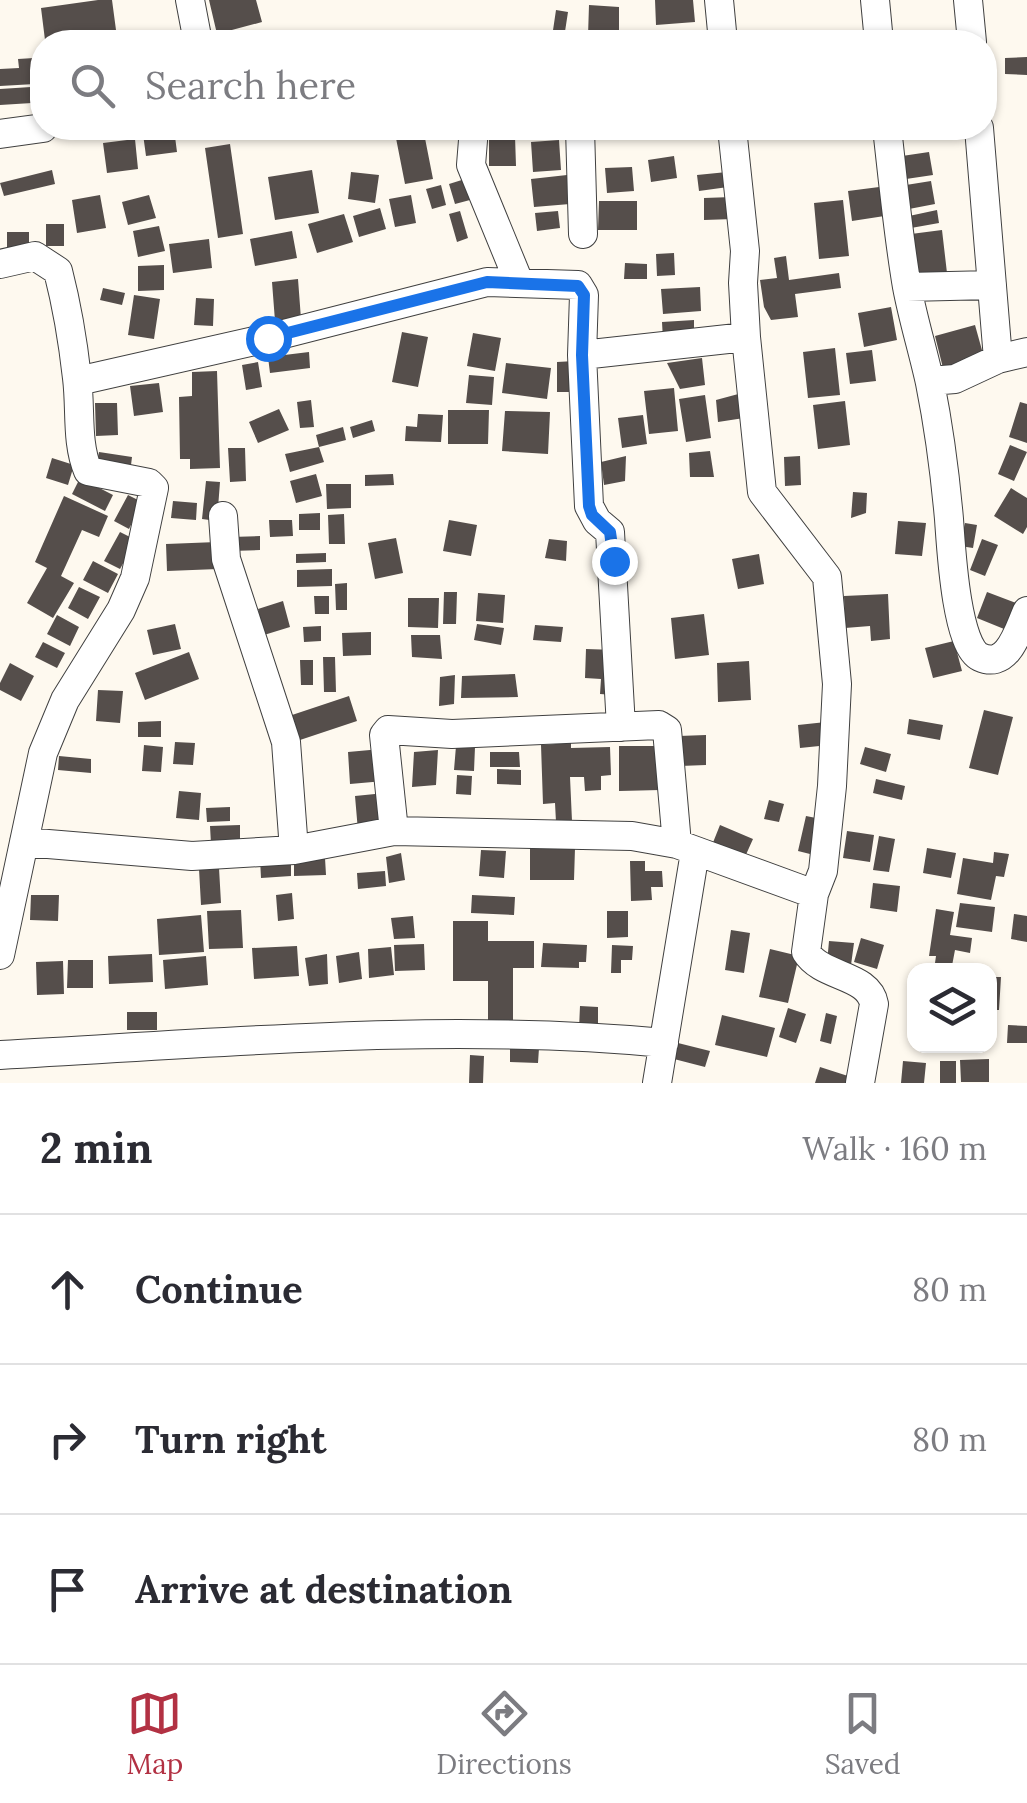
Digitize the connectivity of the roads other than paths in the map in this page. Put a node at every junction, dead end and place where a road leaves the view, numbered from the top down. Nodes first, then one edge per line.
1 (190, 0) edge
2 (719, 0) edge
3 (875, 0) edge
4 (968, 0) edge
5 (196, 30) edge
6 (722, 30) edge
7 (878, 30) edge
8 (971, 30) edge
9 (30, 130) edge
10 (0, 134) edge
11 (473, 140) edge
12 (580, 140) edge
13 (733, 140) edge
14 (889, 140) edge
15 (980, 140) edge
16 (582, 234) dead end
17 (0, 264) edge
18 (519, 282) junction
19 (992, 285) junction
20 (908, 286) junction
21 (746, 337) junction
22 (1027, 352) edge
23 (582, 355) junction
24 (998, 359) junction
25 (78, 381) junction
26 (930, 381) junction
27 (222, 516) dead end
28 (1027, 611) edge
29 (621, 727) junction
30 (394, 831) junction
31 (24, 842) junction
32 (686, 848) junction
33 (294, 850) junction
34 (814, 894) junction
35 (0, 955) edge
36 (664, 1043) junction
37 (0, 1055) edge
38 (656, 1083) edge
39 (860, 1083) edge

1 - 5 street
2 - 6 street
3 - 7 street
4 - 8 street
9 - 10 street
11 - 18 street
12 - 16 street
13 - 21 street
14 - 20 street
15 - 19 street
17 - 25 street
18 - 23 street
18 - 25 street
19 - 20 street
19 - 24 street
20 - 26 street
21 - 23 street
21 - 34 street
22 - 24 street
23 - 29 street
24 - 26 street
25 - 31 street
26 - 28 street
27 - 33 street
29 - 30 street
29 - 32 street
30 - 32 street
30 - 33 street
31 - 33 street
31 - 35 street
32 - 34 street
32 - 36 street
34 - 39 street
36 - 37 street
36 - 38 street

